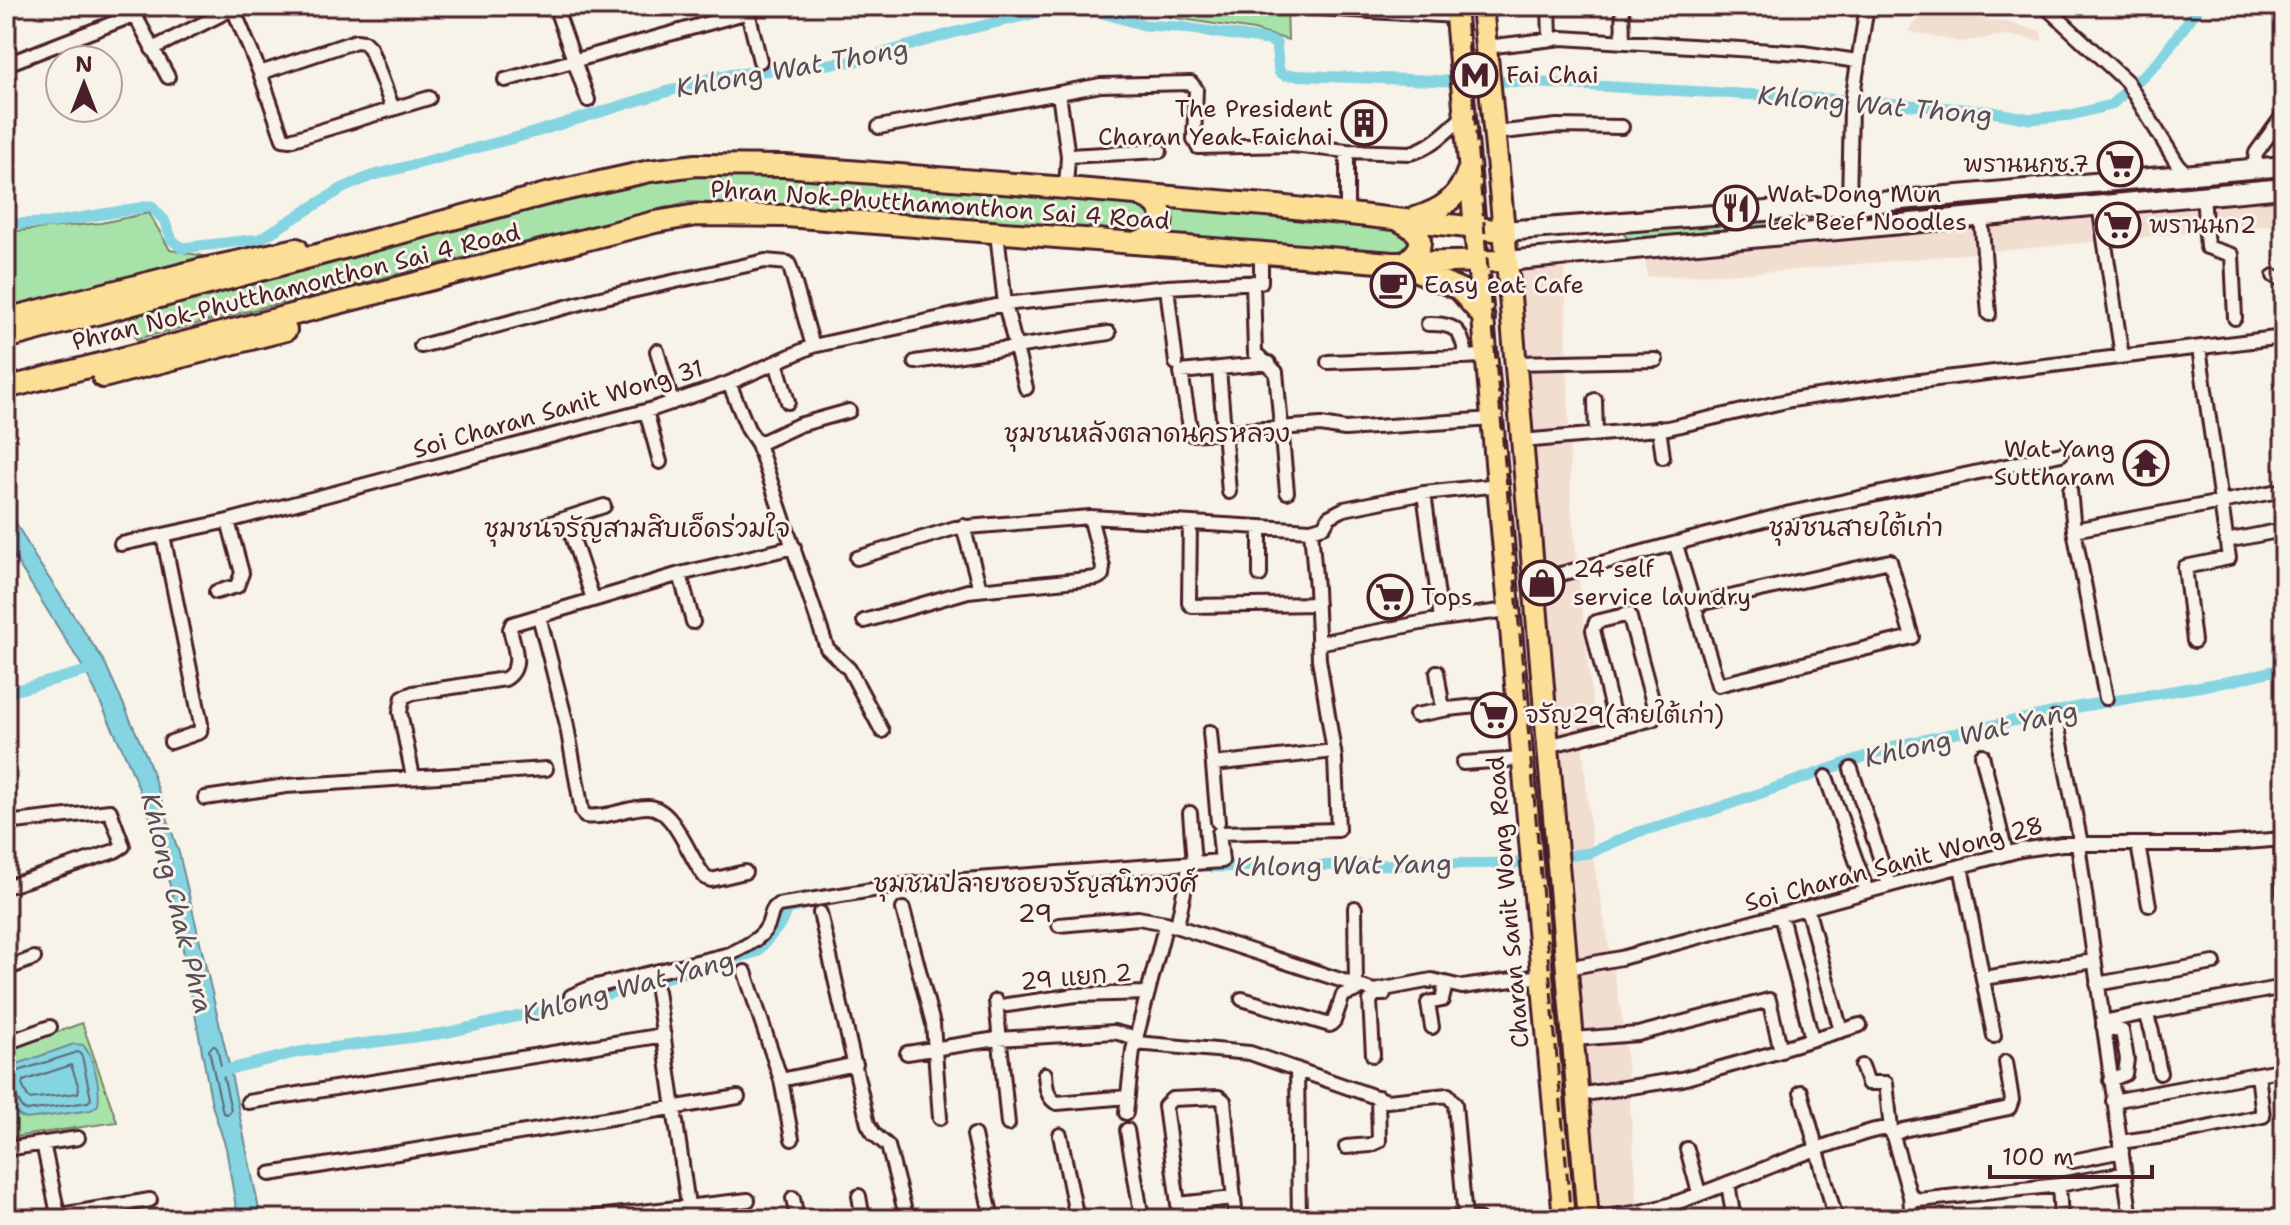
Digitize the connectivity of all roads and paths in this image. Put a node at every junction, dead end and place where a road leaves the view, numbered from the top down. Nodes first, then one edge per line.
1 (555, 6) edge
2 (1285, 6) edge
3 (1475, 6) edge
4 (1482, 6) edge
5 (1549, 6) edge
6 (1622, 6) edge
7 (1867, 6) edge
8 (2045, 6) edge
9 (234, 7) edge
10 (748, 9) edge
11 (1458, 9) edge
12 (132, 11) edge
13 (1550, 39) junction
14 (1623, 41) junction
15 (1486, 47) junction
16 (152, 49) junction
17 (575, 61) junction
18 (760, 61) dead end
19 (1857, 61) junction
20 (7, 64) edge
21 (260, 73) junction
22 (168, 77) dead end
23 (505, 80) dead end
24 (1059, 94) junction
25 (429, 98) dead end
26 (588, 100) dead end
27 (393, 109) junction
28 (2284, 114) edge
29 (1482, 126) junction
30 (879, 127) dead end
31 (1622, 127) dead end
32 (1160, 151) dead end
33 (1347, 151) junction
34 (1068, 156) junction
35 (1469, 157) junction
36 (2284, 166) edge
37 (2254, 169) junction
38 (2188, 175) junction
39 (2119, 181) junction
40 (2077, 185) junction
41 (1066, 188) junction
42 (2284, 188) edge
43 (1139, 195) junction
44 (2201, 195) junction
45 (2125, 202) junction
46 (1849, 204) junction
47 (2092, 205) junction
48 (1347, 213) junction
49 (1981, 216) junction
50 (1402, 220) junction
51 (433, 224) junction
52 (1475, 228) junction
53 (1504, 231) junction
54 (997, 233) junction
55 (1132, 243) junction
56 (1261, 253) junction
57 (1507, 261) junction
58 (1478, 262) junction
59 (1400, 263) junction
60 (445, 277) junction
61 (1253, 282) junction
62 (1167, 287) junction
63 (1005, 304) junction
64 (1989, 314) dead end
65 (1484, 318) junction
66 (2235, 318) dead end
67 (6, 319) edge
68 (1428, 324) dead end
69 (1109, 333) dead end
70 (2284, 337) edge
71 (6, 338) edge
72 (1016, 345) junction
73 (421, 346) dead end
74 (813, 346) junction
75 (2199, 348) junction
76 (657, 351) dead end
77 (2122, 356) junction
78 (1656, 360) dead end
79 (1480, 361) junction
80 (776, 362) junction
81 (915, 362) dead end
82 (1328, 362) dead end
83 (1176, 363) dead end
84 (1269, 363) junction
85 (1219, 369) junction
86 (1509, 377) junction
87 (729, 383) junction
88 (6, 388) edge
89 (1026, 388) dead end
90 (1595, 400) dead end
91 (6, 402) edge
92 (788, 402) dead end
93 (672, 403) junction
94 (646, 411) junction
95 (849, 411) dead end
96 (1493, 419) junction
97 (1280, 428) junction
98 (1659, 428) junction
99 (1224, 433) junction
100 (1596, 434) junction
101 (1522, 441) junction
102 (758, 444) junction
103 (2061, 454) dead end
104 (1663, 457) dead end
105 (660, 462) dead end
106 (1499, 485) junction
107 (2070, 490) dead end
108 (2284, 490) edge
109 (1229, 492) dead end
110 (1287, 492) dead end
111 (1424, 493) junction
112 (2220, 503) junction
113 (604, 506) dead end
114 (1090, 517) junction
115 (566, 518) junction
116 (228, 521) junction
117 (1190, 523) junction
118 (545, 525) dead end
119 (963, 526) junction
120 (1260, 527) junction
121 (1311, 530) junction
122 (2074, 530) junction
123 (2283, 530) edge
124 (163, 535) junction
125 (2226, 541) junction
126 (121, 544) dead end
127 (1676, 545) junction
128 (794, 547) junction
129 (857, 558) dead end
130 (680, 574) junction
131 (1260, 575) dead end
132 (1534, 581) junction
133 (980, 589) junction
134 (216, 592) dead end
135 (593, 599) junction
136 (1317, 604) junction
137 (1694, 605) junction
138 (1508, 610) junction
139 (539, 616) junction
140 (1441, 619) junction
141 (864, 621) dead end
142 (693, 622) dead end
143 (2194, 641) dead end
144 (1318, 643) junction
145 (1527, 661) junction
146 (1437, 672) dead end
147 (2106, 698) dead end
148 (1516, 702) junction
149 (1448, 709) junction
150 (1416, 715) dead end
151 (2056, 718) dead end
152 (1616, 727) junction
153 (882, 731) dead end
154 (1210, 732) dead end
155 (171, 742) dead end
156 (1548, 746) junction
157 (1334, 751) junction
158 (1982, 755) dead end
159 (1463, 763) dead end
160 (1213, 764) junction
161 (1523, 765) junction
162 (546, 769) dead end
163 (1550, 769) junction
164 (1851, 769) dead end
165 (413, 777) junction
166 (1826, 777) dead end
167 (205, 798) dead end
168 (1190, 813) dead end
169 (6, 823) edge
170 (1218, 828) junction
171 (2283, 840) edge
172 (2080, 844) junction
173 (2138, 845) junction
174 (2006, 853) junction
175 (1191, 863) junction
176 (1961, 866) junction
177 (745, 872) dead end
178 (1889, 885) junction
179 (6, 887) edge
180 (1867, 891) junction
181 (2284, 894) edge
182 (2149, 905) dead end
183 (1355, 908) dead end
184 (1807, 908) junction
185 (903, 909) dead end
186 (820, 913) dead end
187 (1781, 916) junction
188 (1059, 925) dead end
189 (1172, 925) junction
190 (34, 958) dead end
191 (2094, 961) junction
192 (2214, 963) dead end
193 (1567, 968) junction
194 (6, 969) edge
195 (745, 972) dead end
196 (1541, 976) junction
197 (1983, 978) junction
198 (2097, 984) junction
199 (1359, 986) junction
200 (1446, 987) junction
201 (2284, 987) edge
202 (657, 991) dead end
203 (1148, 993) junction
204 (571, 996) dead end
205 (1242, 999) dead end
206 (2146, 1013) junction
207 (2103, 1024) junction
208 (1860, 1025) dead end
209 (50, 1027) dead end
210 (1432, 1027) dead end
211 (1841, 1031) junction
212 (664, 1035) junction
213 (1994, 1036) dead end
214 (1000, 1039) junction
215 (1574, 1039) junction
216 (1812, 1039) junction
217 (1136, 1040) junction
218 (6, 1043) edge
219 (1786, 1047) dead end
220 (936, 1049) junction
221 (907, 1053) dead end
222 (1373, 1055) dead end
223 (2006, 1062) dead end
224 (856, 1064) junction
225 (1862, 1066) dead end
226 (1297, 1069) junction
227 (2284, 1069) edge
228 (2160, 1073) dead end
229 (1045, 1074) dead end
230 (2258, 1074) junction
231 (781, 1080) junction
232 (2110, 1080) junction
233 (1801, 1092) dead end
234 (1578, 1095) junction
235 (738, 1097) dead end
236 (1128, 1097) junction
237 (1378, 1097) junction
238 (2113, 1101) junction
239 (248, 1102) dead end
240 (674, 1107) junction
241 (1126, 1113) dead end
242 (940, 1118) dead end
243 (1008, 1124) dead end
244 (1127, 1130) dead end
245 (1892, 1132) junction
246 (974, 1135) dead end
247 (1060, 1135) dead end
248 (78, 1138) dead end
249 (792, 1139) dead end
250 (43, 1143) junction
251 (2121, 1146) junction
252 (1346, 1147) dead end
253 (1818, 1147) junction
254 (6, 1149) edge
255 (1687, 1149) dead end
256 (2073, 1161) dead end
257 (2125, 1173) junction
258 (270, 1174) dead end
259 (1728, 1183) junction
260 (2059, 1185) junction
261 (1699, 1193) junction
262 (859, 1196) dead end
263 (1910, 1196) junction
264 (793, 1198) dead end
265 (1234, 1198) junction
266 (150, 1200) dead end
267 (748, 1200) dead end
268 (1178, 1204) junction
269 (1732, 1208) dead end
270 (689, 1212) edge
271 (59, 1218) edge
272 (1401, 1218) edge
273 (37, 1219) edge
274 (579, 1219) edge
275 (797, 1219) edge
276 (863, 1219) edge
277 (907, 1219) edge
278 (992, 1219) edge
279 (1077, 1219) edge
280 (1142, 1219) edge
281 (1180, 1219) edge
282 (1236, 1219) edge
283 (1299, 1219) edge
284 (1374, 1219) edge
285 (1465, 1219) edge
286 (1479, 1219) edge
287 (1564, 1219) edge
288 (1588, 1219) edge
289 (1836, 1219) edge
290 (1912, 1219) edge
291 (2061, 1219) edge
292 (2131, 1219) edge

1 - 17 street
2 - 11 street
3 - 29 main road, Charan Sanit Wong Road
4 - 15 main road, Charan Sanit Wong Road
5 - 13 street
6 - 14 street
7 - 19 street
8 - 38 street
9 - 16 street
9 - 21 street
10 - 17 street
10 - 18 street
11 - 29 main road, Charan Sanit Wong Road
12 - 16 street
12 - 20 street
13 - 14 street
13 - 15 street
14 - 19 street
15 - 29 main road, Charan Sanit Wong Road
16 - 22 street
17 - 23 street
17 - 26 street
19 - 46 street
21 - 27 street
21 - 27 street
24 - 30 street
24 - 33 street
24 - 34 street
25 - 27 street
28 - 37 street
29 - 31 street
29 - 33 street
29 - 35 main road, Charan Sanit Wong Road
29 - 35 main road
29 - 53 main road, Charan Sanit Wong Road
32 - 34 street
33 - 48 street
34 - 41 street
35 - 50 main road
35 - 52 main road, Charan Sanit Wong Road
36 - 37 main road
37 - 38 main road
38 - 39 main road
38 - 44 main road
39 - 40 main road
39 - 45 main road
40 - 46 main road
40 - 47 main road
41 - 43 main road, Phran Nok-Phutthamonthon Sai 4 Road
41 - 51 main road, Phran Nok-Phutthamonthon Sai 4 Road
42 - 44 main road
43 - 48 main road, Phran Nok-Phutthamonthon Sai 4 Road
43 - 55 main road
44 - 45 main road
44 - 66 street
45 - 47 main road
46 - 53 main road
47 - 49 main road
47 - 77 street
48 - 50 main road, Phran Nok-Phutthamonthon Sai 4 Road
49 - 57 main road
49 - 64 street
50 - 52 main road, Phran Nok-Phutthamonthon Sai 4 Road
50 - 59 main road
51 - 67 main road
51 - 71 main road, Phran Nok-Phutthamonthon Sai 4 Road
52 - 53 main road, Phran Nok-Phutthamonthon Sai 4 Road
52 - 58 main road, Charan Sanit Wong Road
53 - 57 main road, Charan Sanit Wong Road
54 - 55 main road, Phran Nok-Phutthamonthon Sai 4 Road
54 - 60 main road, Phran Nok-Phutthamonthon Sai 4 Road
54 - 63 street
55 - 56 main road, Phran Nok-Phutthamonthon Sai 4 Road
56 - 59 main road, Phran Nok-Phutthamonthon Sai 4 Road
56 - 61 street
57 - 58 main road, Phran Nok-Phutthamonthon Sai 4 Road
57 - 86 main road, Charan Sanit Wong Road
58 - 59 main road, Phran Nok-Phutthamonthon Sai 4 Road
58 - 65 main road, Charan Sanit Wong Road
59 - 65 main road
60 - 88 main road, Phran Nok-Phutthamonthon Sai 4 Road
60 - 91 main road
61 - 62 street, Soi Charan Sanit Wong 31
61 - 84 street
62 - 63 street, Soi Charan Sanit Wong 31
62 - 83 street
63 - 72 street
63 - 74 street, Soi Charan Sanit Wong 31
65 - 79 main road, Charan Sanit Wong Road
68 - 79 street
69 - 72 street
70 - 75 street
72 - 81 street
72 - 89 street
73 - 74 street
74 - 80 street, Soi Charan Sanit Wong 31
75 - 77 street
75 - 112 street
76 - 93 street
77 - 98 street
78 - 86 street
79 - 82 street
79 - 86 main road
79 - 96 main road, Charan Sanit Wong Road
80 - 87 street, Soi Charan Sanit Wong 31
80 - 92 street
84 - 85 street
84 - 97 street
85 - 99 street
85 - 99 street
86 - 101 main road, Charan Sanit Wong Road
86 - 145 main road, Charan Sanit Wong Road
87 - 93 street, Soi Charan Sanit Wong 31
87 - 102 street
90 - 100 street
93 - 94 street, Soi Charan Sanit Wong 31
94 - 105 street
94 - 116 street, Soi Charan Sanit Wong 31
95 - 102 street
96 - 97 street
96 - 106 main road, Charan Sanit Wong Road
97 - 99 street
97 - 110 street
98 - 100 street
98 - 104 street
99 - 109 street
100 - 101 street
101 - 132 main road, Charan Sanit Wong Road
102 - 128 street
103 - 127 street
106 - 111 street
106 - 138 main road, Charan Sanit Wong Road
107 - 122 street
108 - 112 street
111 - 121 street
111 - 140 street
112 - 122 street
112 - 125 street
113 - 115 street
114 - 117 street
114 - 119 street
114 - 133 street
115 - 118 street
115 - 135 street
116 - 124 street, Soi Charan Sanit Wong 31
116 - 134 street
117 - 120 street
117 - 136 street
119 - 129 street
119 - 133 street
120 - 121 street
120 - 131 street
121 - 136 street
122 - 147 street
123 - 125 street
124 - 126 street, Soi Charan Sanit Wong 31
124 - 155 street
125 - 143 street
127 - 132 street
127 - 137 street
128 - 130 street
128 - 153 street
130 - 135 street
130 - 142 street
132 - 156 main road, Charan Sanit Wong Road
133 - 141 street
135 - 139 street
136 - 144 street
137 - 137 street
138 - 140 street
138 - 148 main road, Charan Sanit Wong Road
139 - 165 street
139 - 177 street
140 - 144 street
144 - 157 street
145 - 161 main road
145 - 163 main road
146 - 149 street
148 - 149 street
148 - 161 main road, Charan Sanit Wong Road
149 - 150 street
151 - 172 street
152 - 152 street
152 - 156 street
154 - 160 street
156 - 163 main road, Charan Sanit Wong Road
157 - 160 street
157 - 170 street
158 - 174 street
159 - 161 street
160 - 170 street
161 - 196 main road, Charan Sanit Wong Road
162 - 165 street
163 - 193 main road, Charan Sanit Wong Road
164 - 178 street
165 - 167 street
166 - 180 street
168 - 175 street
169 - 179 street
170 - 175 street
171 - 173 street, Soi Charan Sanit Wong 28
171 - 181 street
172 - 173 street, Soi Charan Sanit Wong 28
172 - 174 street, Soi Charan Sanit Wong 28
172 - 191 street
173 - 182 street
174 - 176 street, Soi Charan Sanit Wong 28
175 - 189 street
175 - 204 street
176 - 178 street, Soi Charan Sanit Wong 28
176 - 197 street
178 - 180 street, Soi Charan Sanit Wong 28
180 - 184 street, Soi Charan Sanit Wong 28
183 - 199 street
184 - 187 street, Soi Charan Sanit Wong 28
184 - 211 street
185 - 220 street
186 - 224 street
187 - 193 street, Soi Charan Sanit Wong 28
187 - 216 street
188 - 189 street
189 - 199 street
189 - 203 street
190 - 194 street
191 - 197 street
191 - 198 street
192 - 198 street
193 - 215 main road, Charan Sanit Wong Road
195 - 231 street
196 - 200 street
196 - 287 main road, Charan Sanit Wong Road
197 - 213 street
198 - 207 street
199 - 200 street
199 - 205 street
200 - 210 street
200 - 222 street
201 - 206 street
202 - 212 street
203 - 214 street, 29 แยก 2
203 - 217 street
206 - 207 street
206 - 228 street
207 - 232 street
207 - 232 street
208 - 211 street
209 - 218 street
211 - 216 street
212 - 239 street
212 - 240 street
214 - 217 street
214 - 220 street
214 - 243 street
215 - 234 main road, Charan Sanit Wong Road
215 - 234 street
216 - 219 street
217 - 226 street
217 - 236 street
220 - 221 street
220 - 242 street
223 - 245 street
224 - 231 street
224 - 277 street
225 - 245 street
226 - 237 street
226 - 283 street
227 - 230 street
229 - 236 street
230 - 238 street
230 - 251 street
231 - 249 street
232 - 238 street
233 - 253 street
234 - 288 main road, Charan Sanit Wong Road
235 - 240 street
236 - 241 street
237 - 252 street
237 - 285 street
238 - 251 street
240 - 258 street
240 - 270 street
244 - 280 street
245 - 253 street
245 - 263 street
246 - 278 street
247 - 279 street
248 - 250 street
250 - 254 street
250 - 271 street
251 - 256 street
251 - 257 street
253 - 259 street
253 - 289 street
255 - 261 street
257 - 260 street
257 - 292 street
259 - 261 street
259 - 269 street
260 - 263 street
260 - 291 street
261 - 288 street
262 - 276 street
263 - 290 street
264 - 275 street
265 - 268 street
265 - 268 street
265 - 282 street
266 - 271 street
267 - 270 street
268 - 281 street
270 - 274 street
271 - 273 street
272 - 284 street
272 - 285 street
285 - 286 street

